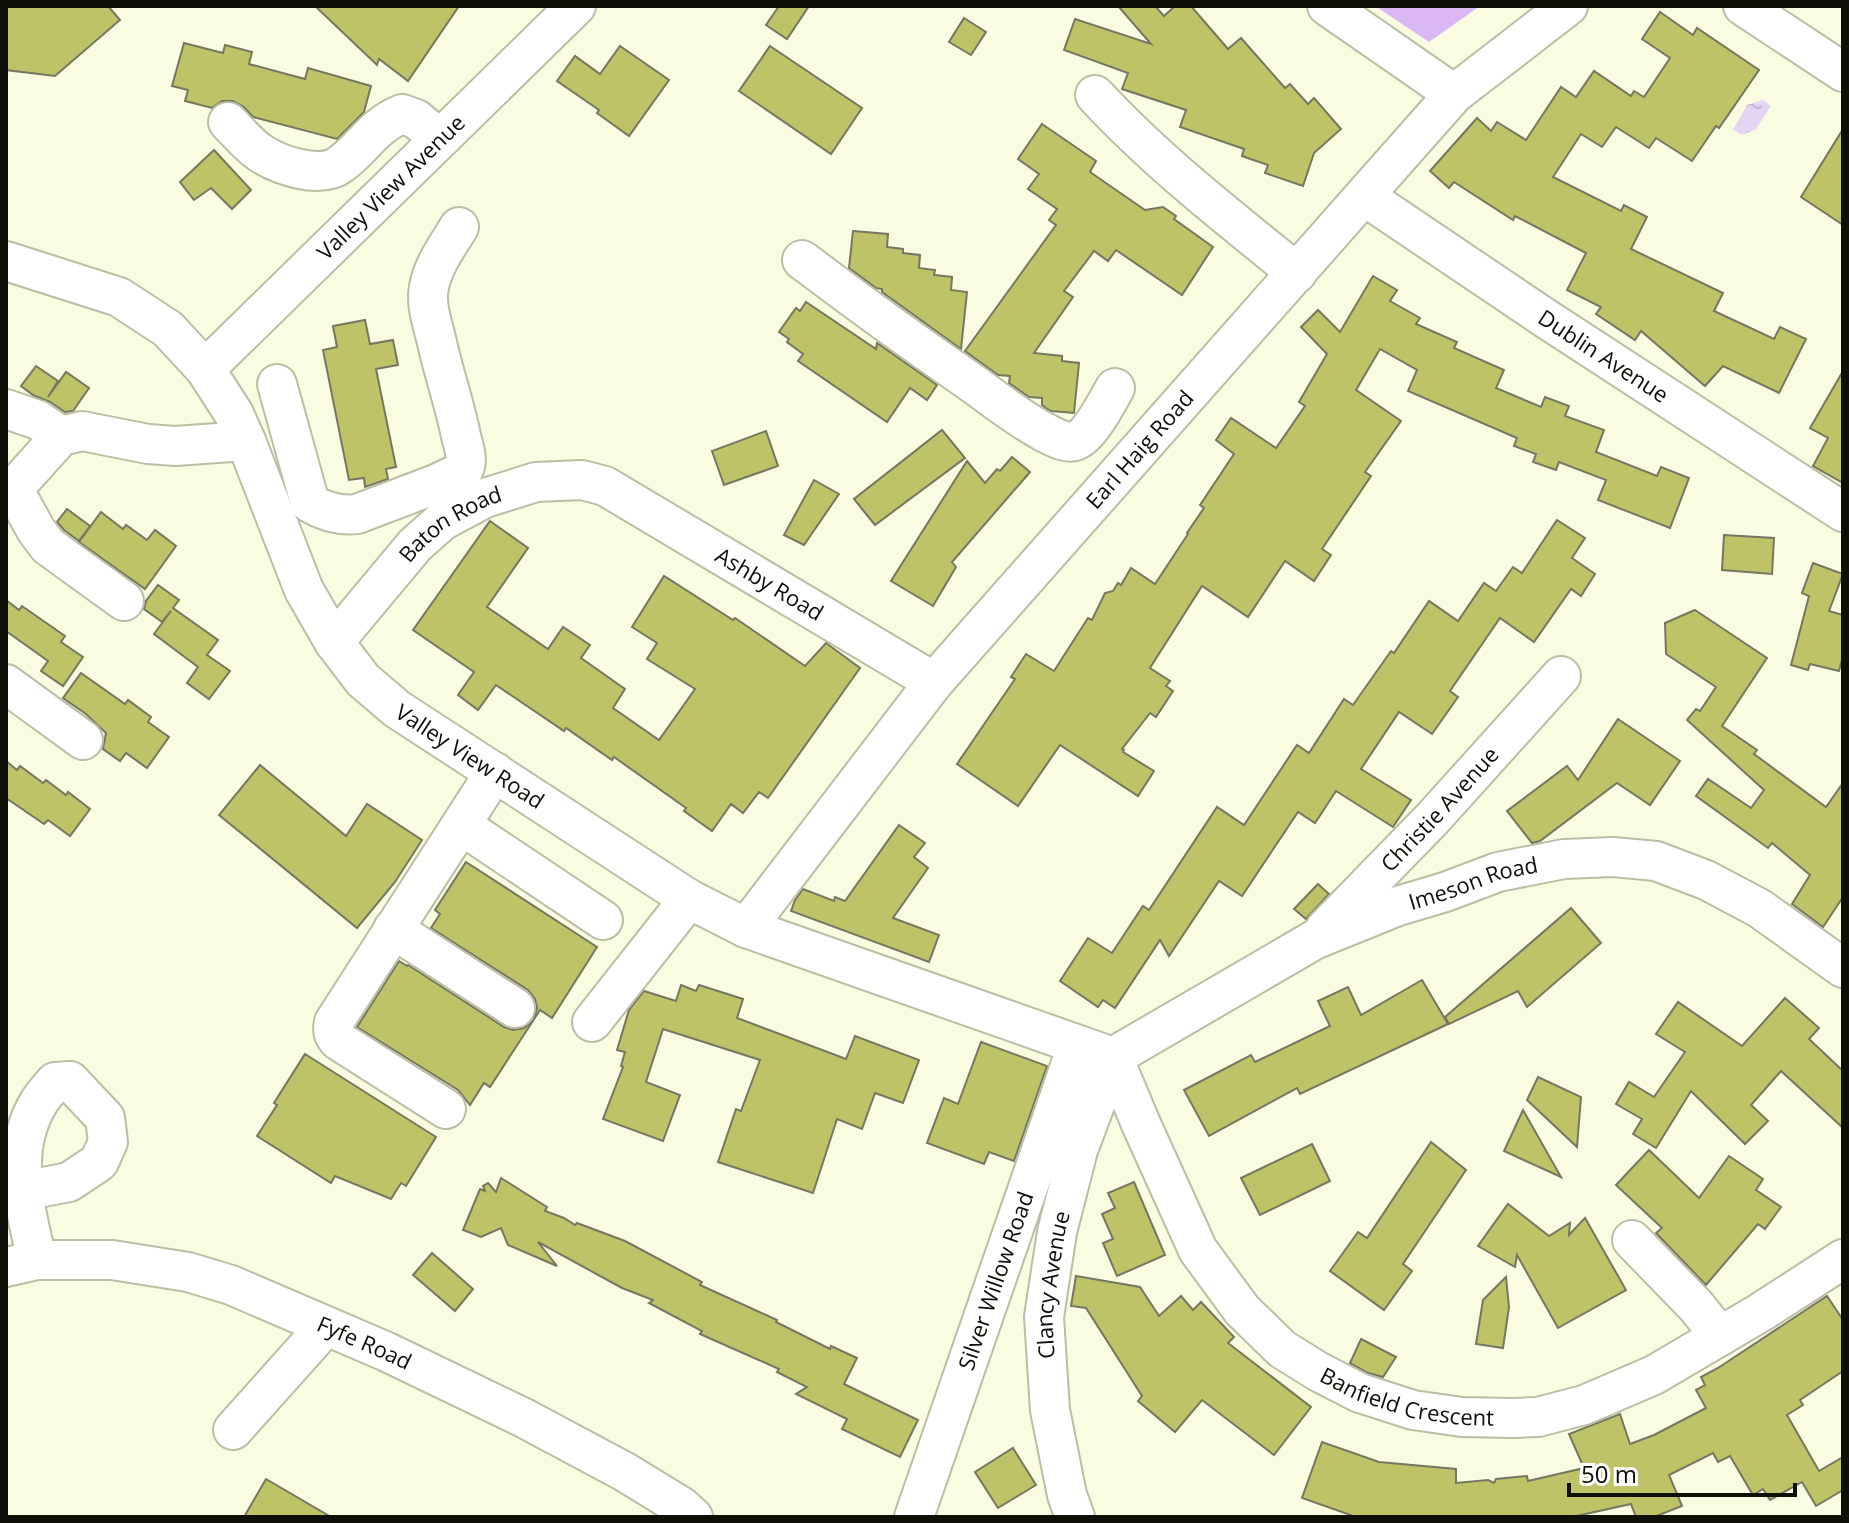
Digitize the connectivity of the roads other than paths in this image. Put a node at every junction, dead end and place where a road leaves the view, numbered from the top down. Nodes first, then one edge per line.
1 (576, 6) edge
2 (1327, 6) edge
3 (1568, 6) edge
4 (1743, 6) edge
5 (1843, 72) edge
6 (1454, 94) junction
7 (1095, 95) dead end
8 (228, 122) dead end
9 (440, 139) junction
10 (1364, 196) junction
11 (459, 227) dead end
12 (802, 260) dead end
13 (6, 261) edge
14 (1297, 273) junction
15 (205, 369) junction
16 (277, 384) dead end
17 (1115, 388) dead end
18 (6, 409) edge
19 (1095, 421) junction
20 (61, 436) junction
21 (246, 441) junction
22 (1142, 447) junction
23 (605, 486) joint
24 (10, 494) edge
25 (294, 511) junction
26 (1843, 512) edge
27 (124, 601) dead end
28 (334, 642) junction
29 (1561, 676) dead end
30 (934, 682) junction
31 (6, 684) edge
32 (83, 740) dead end
33 (495, 772) junction
34 (461, 825) junction
35 (689, 899) junction
36 (603, 920) dead end
37 (746, 928) junction
38 (393, 929) junction
39 (1314, 940) junction
40 (1843, 968) edge
41 (515, 1008) dead end
42 (592, 1022) dead end
43 (1077, 1046) junction
44 (1113, 1057) junction
45 (446, 1109) dead end
46 (23, 1191) dead end
47 (1632, 1240) dead end
48 (1843, 1259) edge
49 (21, 1263) edge
50 (325, 1327) junction
51 (1720, 1336) junction
52 (233, 1430) dead end
53 (693, 1517) edge
54 (914, 1517) edge
55 (1075, 1517) edge

1 - 9 street, Valley View Avenue
2 - 6 street
3 - 6 street, Earl Haig Road
4 - 5 street
6 - 10 street, Earl Haig Road
7 - 14 street
8 - 9 street
9 - 15 street, Valley View Avenue
10 - 14 street, Earl Haig Road
10 - 26 street, Dublin Avenue
11 - 25 street
12 - 19 street
13 - 15 street, Valley View Road
14 - 22 street, Earl Haig Road
15 - 21 street, Valley View Road
16 - 25 street
17 - 19 street
18 - 20 street
19 - 22 street
20 - 21 street
20 - 24 street
21 - 25 street, Valley View Road
22 - 30 street, Earl Haig Road
23 - 28 street, Baton Road
23 - 30 street, Ashby Road
24 - 27 street
25 - 28 street, Valley View Road
28 - 33 street, Valley View Road
29 - 39 street, Christie Avenue
30 - 37 street, Earl Haig Road
31 - 32 street
33 - 34 street
33 - 35 street, Valley View Road
34 - 36 street
34 - 38 street
35 - 37 street, Valley View Road
35 - 42 street
37 - 43 street, Valley View Road
38 - 41 street
38 - 45 street
39 - 40 street, Imeson Road
39 - 44 street, Imeson Road
43 - 44 street, Valley View Road
43 - 54 street, Silver Willow Road
44 - 51 street, Banfield Crescent
44 - 55 street, Clancy Avenue
46 - 49 street
47 - 51 street
48 - 51 street, Banfield Crescent
49 - 50 street, Fyfe Road
50 - 52 street
50 - 53 street, Fyfe Road

